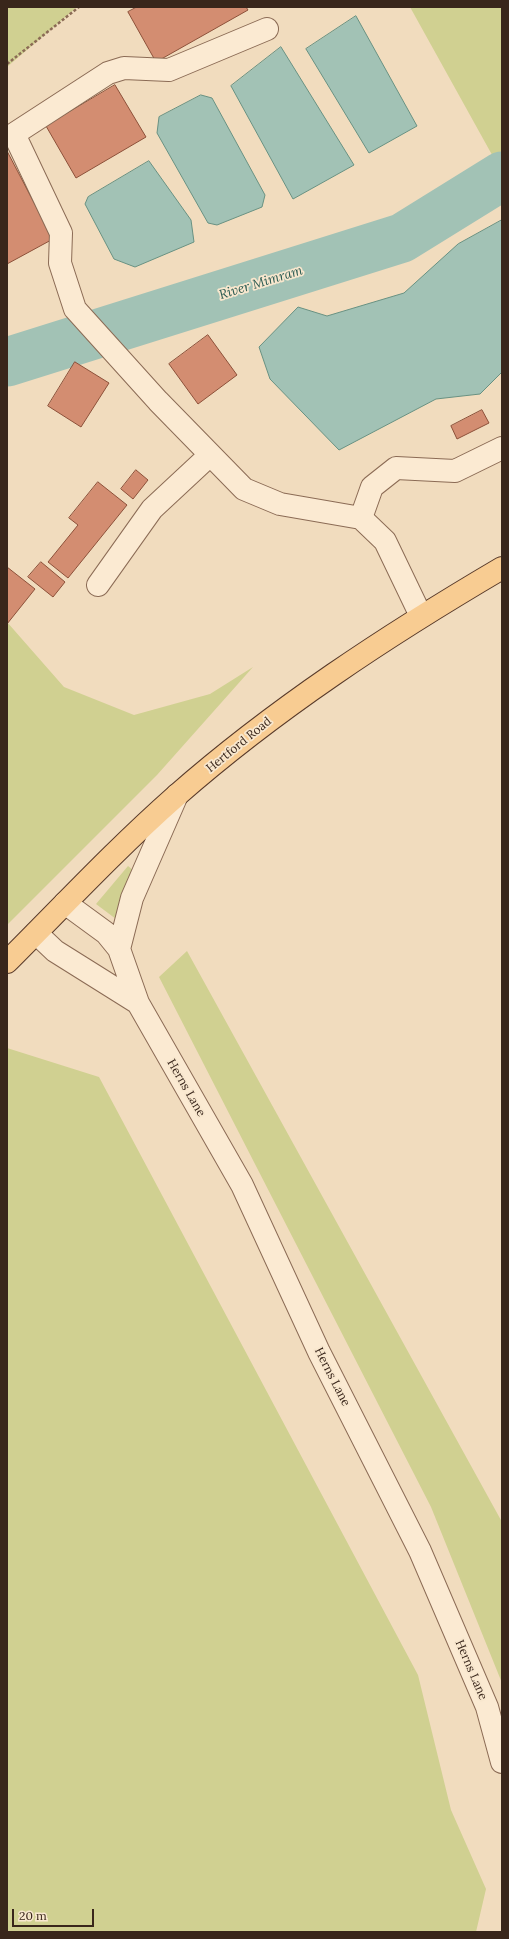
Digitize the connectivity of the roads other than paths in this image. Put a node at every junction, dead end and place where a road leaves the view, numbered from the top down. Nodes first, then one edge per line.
1 (266, 29) dead end
2 (10, 136) edge
3 (502, 448) edge
4 (210, 454) junction
5 (361, 518) junction
6 (502, 568) edge
7 (98, 585) dead end
8 (421, 616) junction
9 (177, 795) junction
10 (65, 903) junction
11 (36, 933) junction
12 (119, 949) junction
13 (7, 962) edge
14 (138, 1003) junction
15 (502, 1762) edge

1 - 2 street
2 - 4 street
3 - 5 street
4 - 5 street
4 - 7 street
5 - 8 street
6 - 8 main road, Hertford Road
8 - 9 main road, Hertford Road
9 - 10 main road, Hertford Road
9 - 12 street
10 - 11 main road, Hertford Road
10 - 12 street, Herns Lane
11 - 13 main road, Hertford Road
11 - 14 street, Herns Lane
12 - 14 street, Herns Lane
14 - 15 street, Herns Lane

